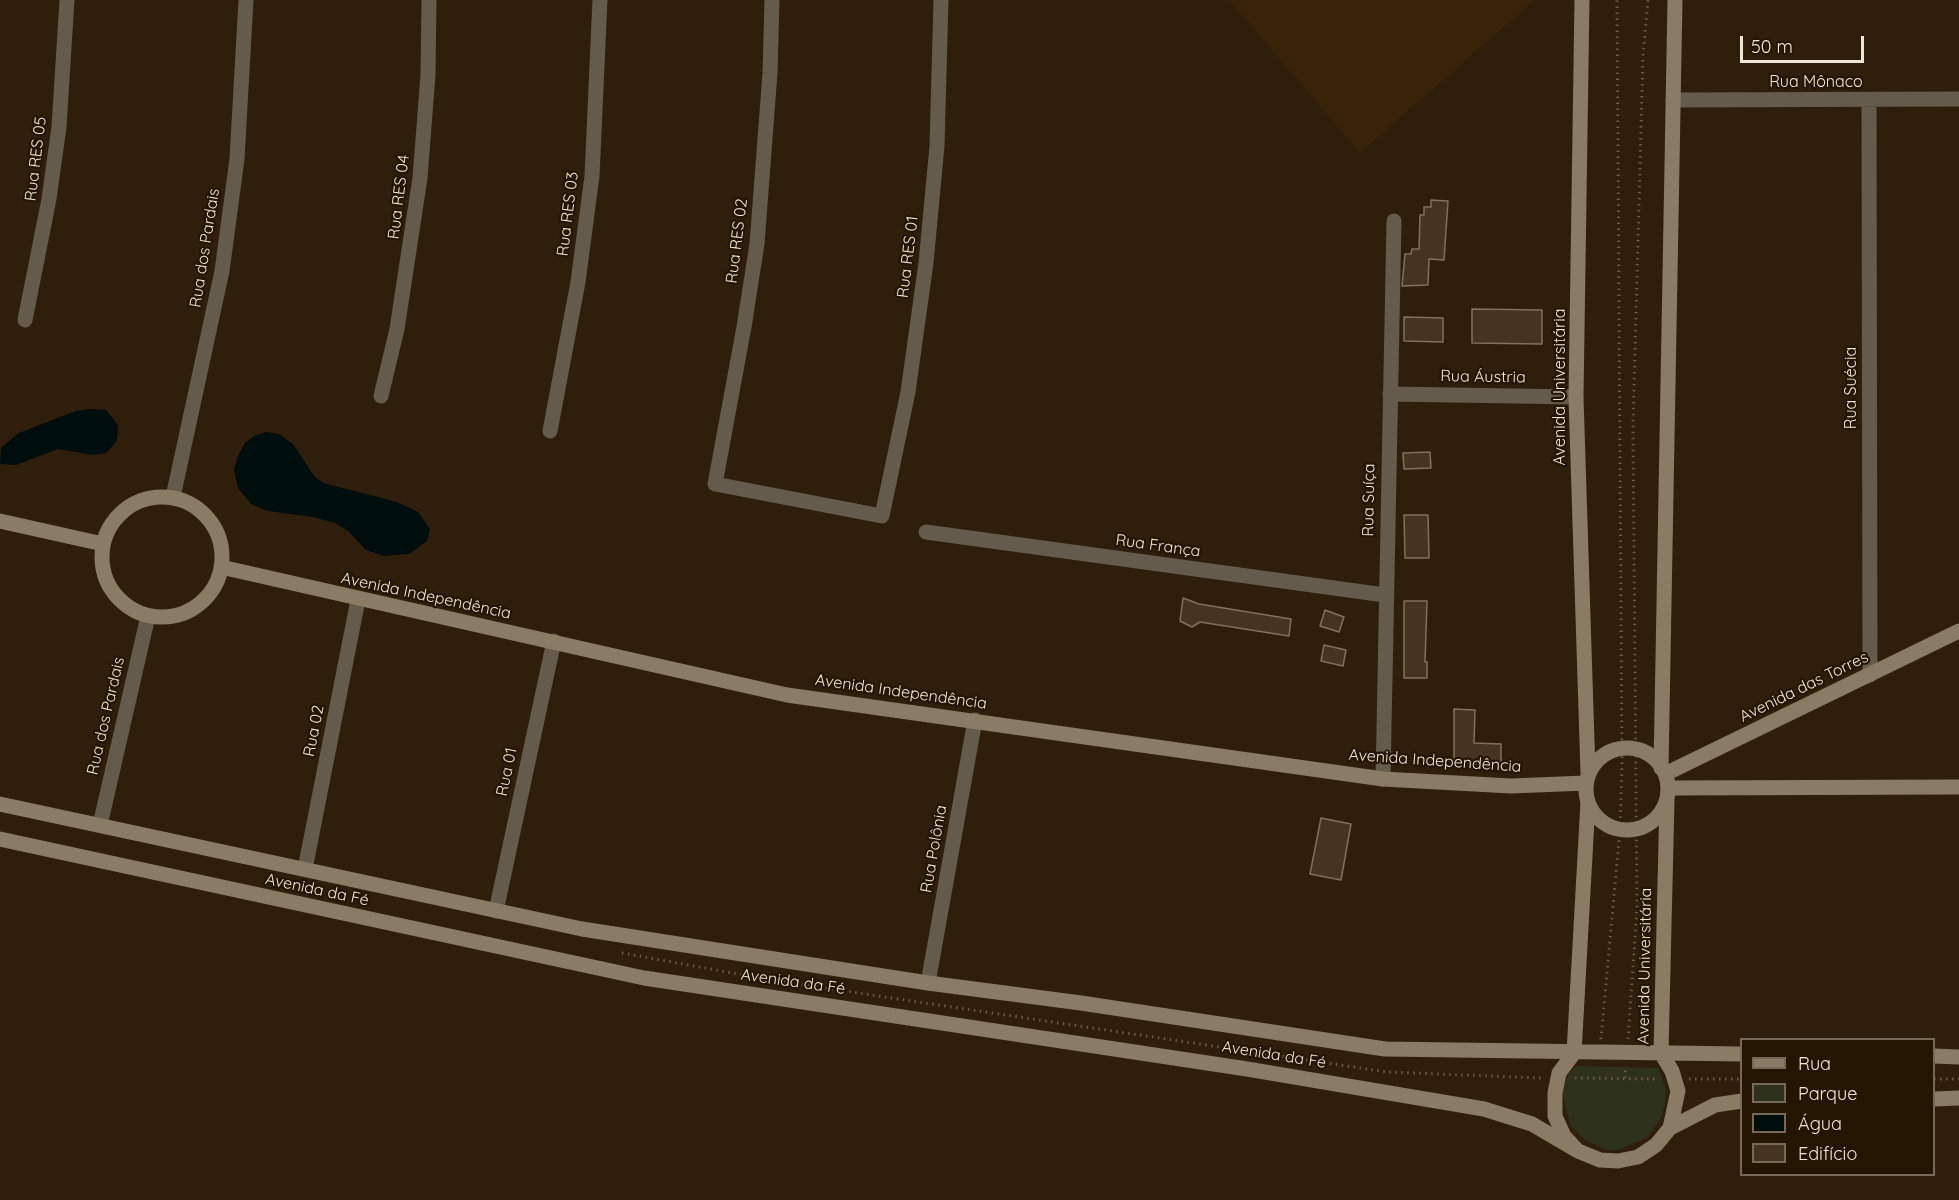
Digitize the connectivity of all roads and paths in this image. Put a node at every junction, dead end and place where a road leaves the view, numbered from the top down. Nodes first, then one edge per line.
1 (68, 0) edge
2 (246, 0) edge
3 (429, 0) edge
4 (600, 0) edge
5 (772, 0) edge
6 (941, 0) edge
7 (1582, 0) edge
8 (1617, 0) edge
9 (1648, 0) edge
10 (1675, 0) edge
11 (1959, 99) edge
12 (1673, 100) junction
13 (1869, 100) junction
14 (1394, 221) dead end
15 (25, 320) dead end
16 (1390, 394) junction
17 (381, 396) dead end
18 (1576, 397) junction
19 (550, 431) dead end
20 (173, 497) junction
21 (882, 516) joint
22 (0, 521) edge
23 (926, 532) dead end
24 (103, 544) junction
25 (221, 567) junction
26 (1385, 595) junction
27 (358, 600) junction
28 (148, 616) junction
29 (1959, 631) edge
30 (554, 641) junction
31 (1870, 675) junction
32 (975, 720) junction
33 (1628, 749) junction
34 (1587, 778) junction
35 (1383, 779) junction
36 (1665, 782) junction
37 (1959, 787) edge
38 (1588, 802) junction
39 (0, 804) edge
40 (100, 825) junction
41 (1636, 828) junction
42 (1620, 829) junction
43 (0, 839) edge
44 (304, 869) junction
45 (496, 911) junction
46 (928, 984) junction
47 (1600, 1052) junction
48 (1574, 1053) junction
49 (1626, 1053) junction
50 (1660, 1053) junction
51 (1740, 1054) edge
52 (1935, 1056) edge
53 (1959, 1057) edge
54 (1625, 1078) dead end
55 (1935, 1079) edge
56 (1959, 1079) edge
57 (1959, 1098) edge
58 (1935, 1099) edge
59 (1740, 1101) edge
60 (1670, 1128) junction
61 (1578, 1151) junction

1 - 15 street, Rua RES 05
2 - 20 street, Rua dos Pardais
3 - 17 street, Rua RES 04
4 - 19 street, Rua RES 03
5 - 21 street, Rua RES 02
6 - 21 street, Rua RES 01
7 - 18 main road, Avenida Universitária
8 - 33 path
9 - 33 path
10 - 12 main road, Avenida Universitária
11 - 13 street, Rua Mônaco
12 - 13 street, Rua Mônaco
12 - 36 main road, Avenida Universitária
13 - 31 street, Rua Suécia
14 - 16 street, Rua Suíça
16 - 18 street, Rua Áustria
16 - 26 street, Rua Suíça
18 - 34 main road, Avenida Universitária
20 - 24 main road
20 - 25 main road
22 - 24 main road
23 - 26 street, Rua França
24 - 28 main road
25 - 27 main road, Avenida Independência
25 - 28 main road
26 - 35 street, Rua Suíça
27 - 30 main road, Avenida Independência
27 - 44 street, Rua 02
28 - 40 street, Rua dos Pardais
29 - 31 main road, Avenida das Torres
30 - 32 main road, Avenida Independência
30 - 45 street, Rua 01
31 - 36 main road, Avenida das Torres
32 - 35 main road, Avenida Independência
32 - 46 street, Rua Polônia
33 - 34 main road
33 - 36 main road
33 - 41 path
33 - 42 path
34 - 35 main road, Avenida Independência
34 - 38 main road, Avenida Universitária
36 - 37 main road
36 - 41 main road
36 - 50 main road, Avenida Universitária
38 - 42 main road
38 - 48 main road
39 - 40 main road, Avenida da Fé
40 - 44 main road, Avenida da Fé
41 - 42 main road
41 - 49 path
42 - 47 path
43 - 61 main road, Avenida da Fé
44 - 45 main road, Avenida da Fé
45 - 46 main road, Avenida da Fé
46 - 48 main road, Avenida da Fé
47 - 48 main road
47 - 49 main road
48 - 61 main road
49 - 50 main road
49 - 54 path
50 - 51 main road
50 - 60 main road, Avenida Universitária
52 - 53 main road
55 - 56 path
57 - 58 main road
59 - 60 main road
60 - 61 main road

